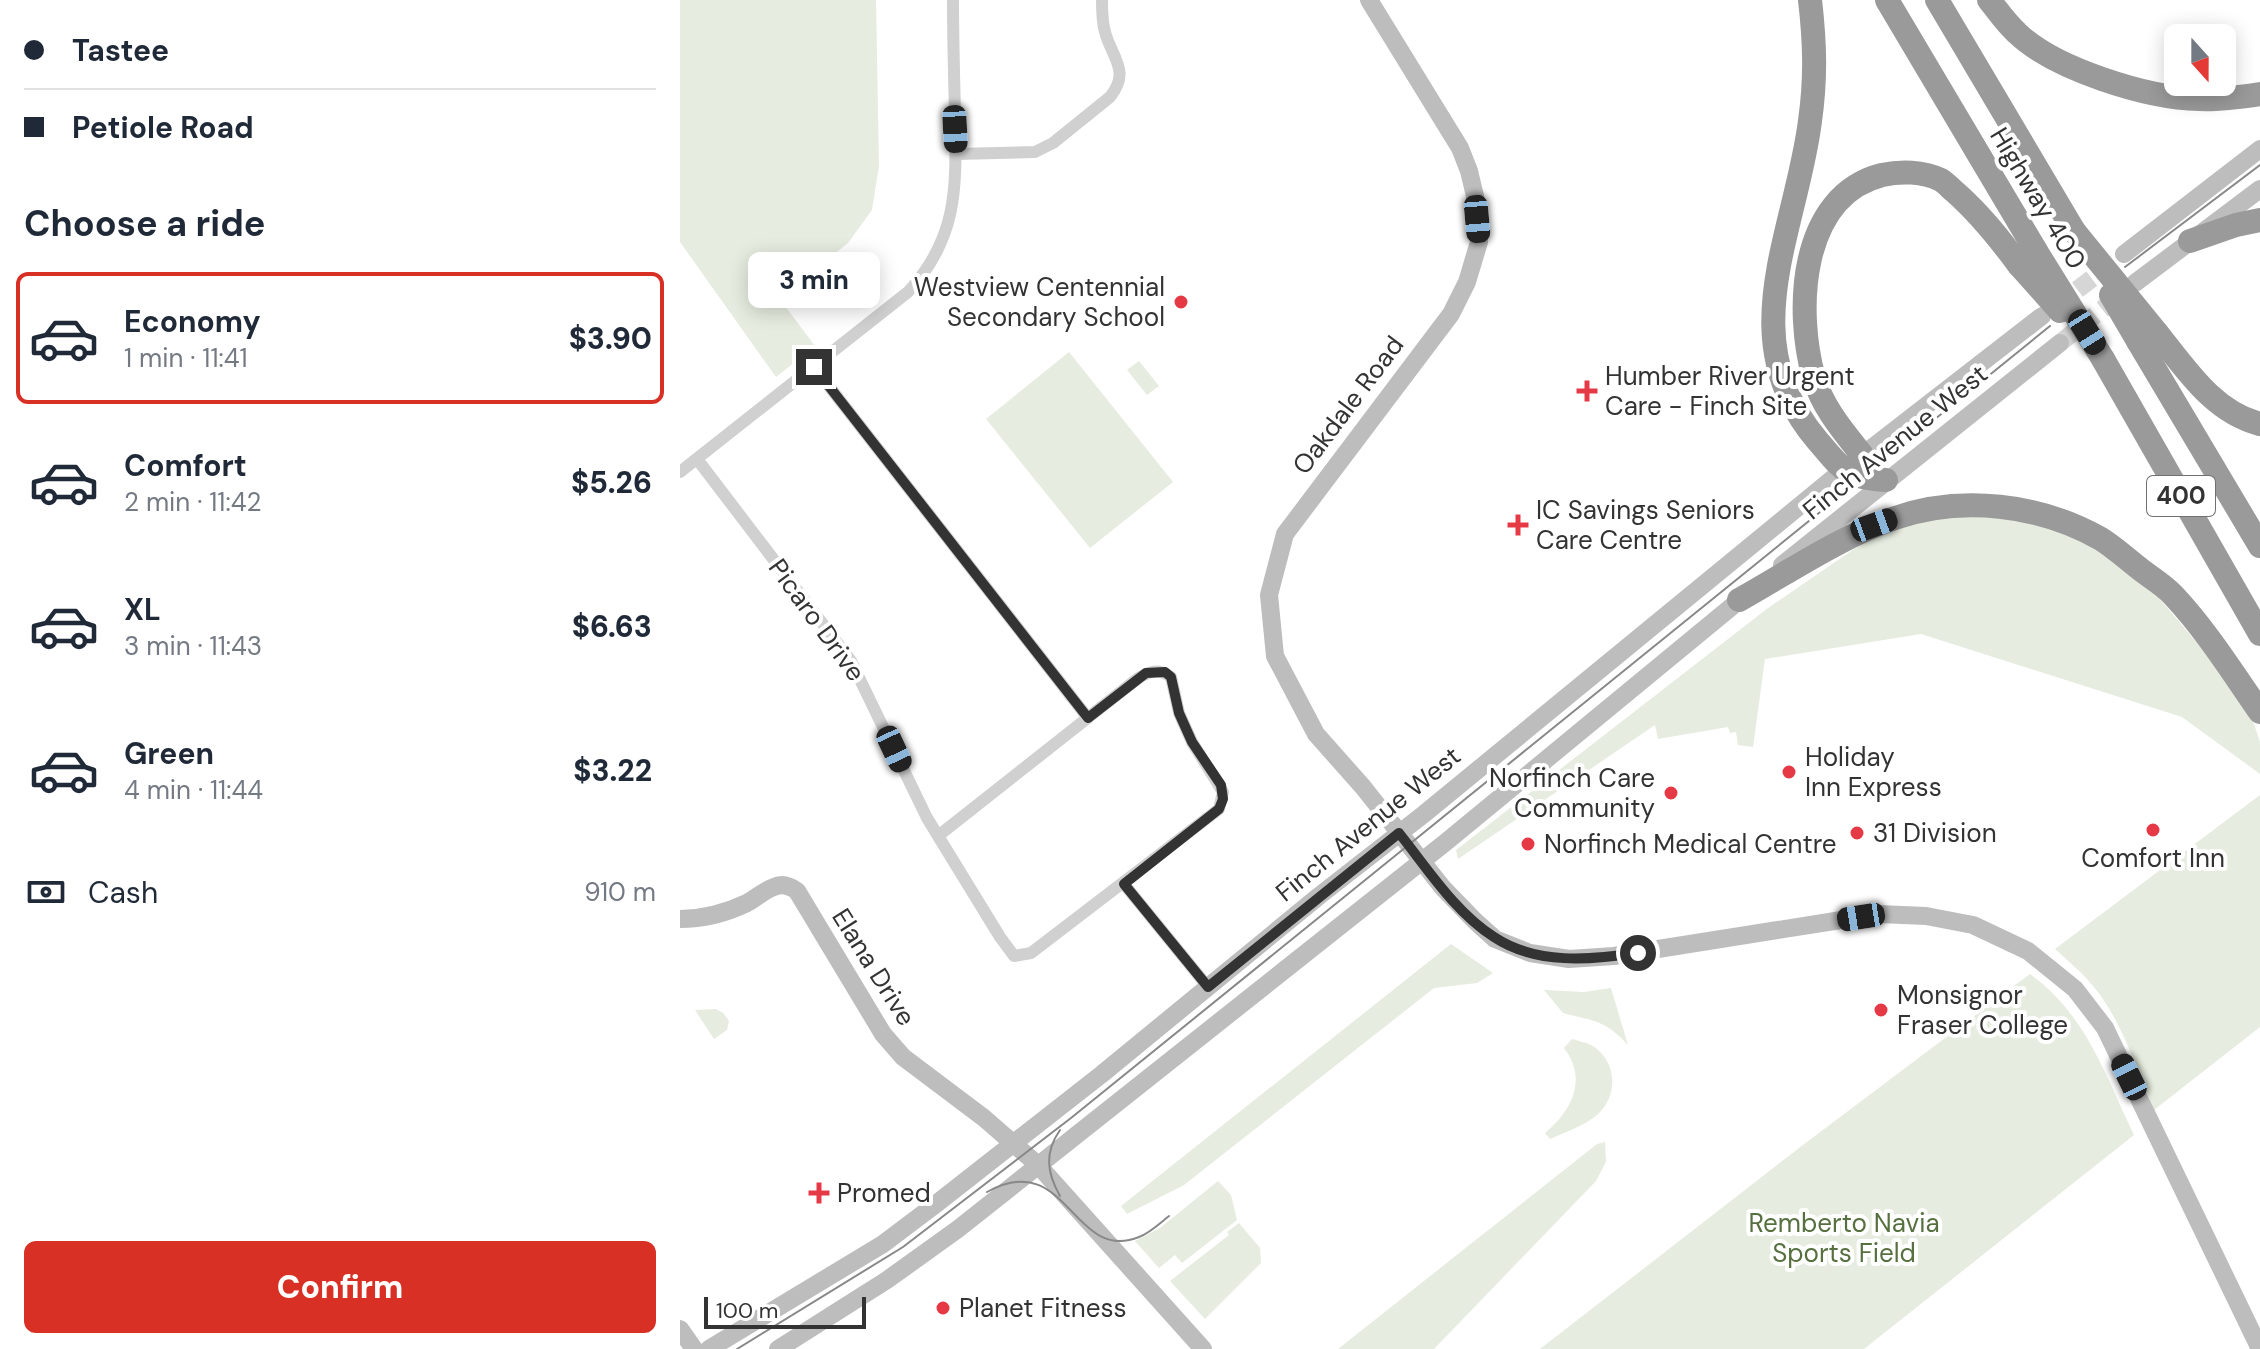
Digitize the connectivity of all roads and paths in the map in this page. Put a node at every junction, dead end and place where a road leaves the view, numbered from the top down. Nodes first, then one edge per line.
1 (953, 0) edge
2 (1102, 0) edge
3 (1369, 0) edge
4 (1810, 0) edge
5 (1887, 0) edge
6 (1937, 0) edge
7 (1989, 0) edge
8 (2260, 94) edge
9 (2260, 149) edge
10 (956, 154) junction
11 (2260, 189) edge
12 (2260, 220) edge
13 (2190, 241) junction
14 (2124, 254) tunnel mouth
15 (2028, 258) junction
16 (2135, 283) tunnel mouth
17 (2042, 316) tunnel mouth
18 (2148, 337) junction
19 (2060, 343) tunnel mouth
20 (814, 367) junction
21 (2260, 424) edge
22 (1862, 455) junction
23 (697, 459) junction
24 (1842, 471) junction
25 (680, 472) edge
26 (1886, 480) junction
27 (2260, 546) edge
28 (1739, 600) junction
29 (2260, 634) edge
30 (2260, 712) edge
31 (1088, 718) junction
32 (1399, 833) junction
33 (938, 836) junction
34 (1421, 861) junction
35 (1124, 884) junction
36 (680, 919) edge
37 (1208, 987) junction
38 (1014, 1142) junction
39 (1038, 1165) junction
40 (680, 1329) edge
41 (694, 1349) edge
42 (709, 1349) edge
43 (778, 1349) edge
44 (1203, 1349) edge
45 (2260, 1349) edge

1 - 10 street
2 - 10 street
3 - 32 main road, Oakdale Road
4 - 24 highway
5 - 15 highway, Highway 400
6 - 18 highway, Highway 400 / 400, bridge
7 - 8 highway
9 - 14 main road
10 - 20 street
11 - 13 main road
12 - 13 highway
13 - 16 main road
15 - 22 highway
15 - 29 highway, 400, bridge
17 - 22 main road, Finch Avenue West
18 - 21 highway
18 - 27 highway, Highway 400 / 400
19 - 26 main road, Finch Avenue West
20 - 23 street
20 - 31 street
22 - 24 main road, Finch Avenue West
23 - 25 street
23 - 33 street, Picaro Drive
24 - 26 highway
24 - 32 main road, Finch Avenue West
26 - 28 main road, Finch Avenue West
28 - 30 highway
28 - 34 main road, Finch Avenue West
31 - 33 street
31 - 35 street
32 - 34 main road, Oakdale Road
32 - 37 main road, Finch Avenue West
33 - 35 street, Picaro Drive
34 - 39 main road, Finch Avenue West
34 - 45 main road, Oakdale Road
35 - 37 street
36 - 38 main road, Elana Drive
37 - 38 main road, Finch Avenue West
38 - 39 main road, Elana Drive
38 - 42 main road, Finch Avenue West
39 - 43 main road, Finch Avenue West
39 - 44 main road, Elana Drive
40 - 41 main road

